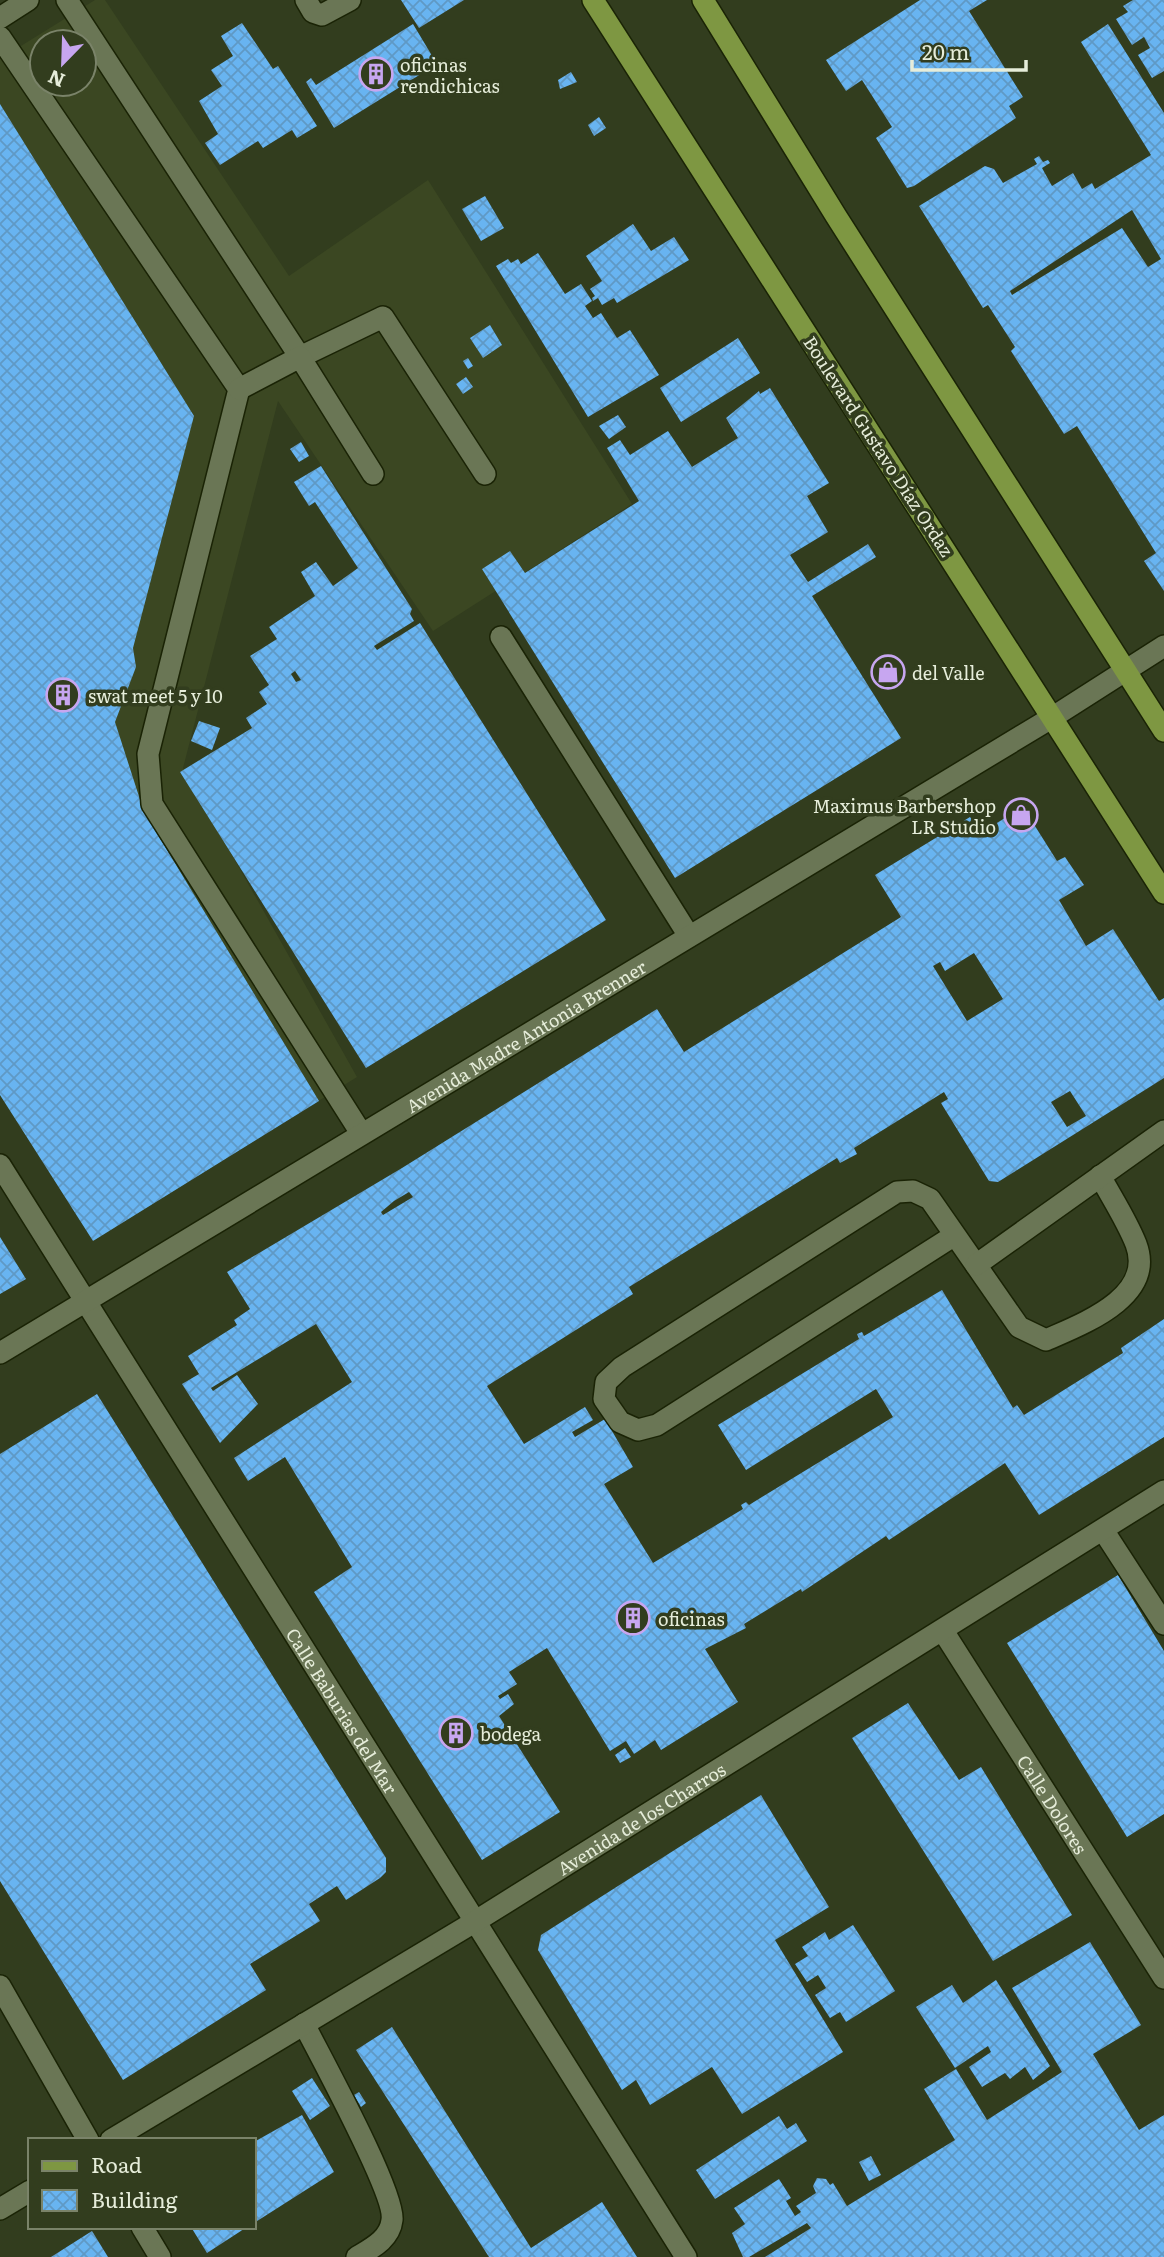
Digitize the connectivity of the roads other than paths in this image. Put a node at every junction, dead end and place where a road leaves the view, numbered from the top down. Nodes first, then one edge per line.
1 (28, 0) edge
2 (67, 0) edge
3 (306, 0) edge
4 (350, 0) edge
5 (593, 0) edge
6 (703, 0) edge
7 (0, 18) edge
8 (0, 37) edge
9 (300, 357) junction
10 (239, 389) junction
11 (373, 474) dead end
12 (485, 474) dead end
13 (501, 637) dead end
14 (1164, 646) edge
15 (1126, 670) junction
16 (1053, 717) junction
17 (1164, 731) edge
18 (1164, 893) edge
19 (689, 936) junction
20 (1164, 1131) edge
21 (361, 1133) junction
22 (0, 1165) edge
23 (1100, 1177) junction
24 (955, 1235) junction
25 (976, 1265) junction
26 (86, 1300) junction
27 (0, 1353) edge
28 (1164, 1491) edge
29 (1103, 1530) junction
30 (1164, 1624) edge
31 (943, 1630) junction
32 (476, 1920) junction
33 (1164, 1978) edge
34 (0, 1986) edge
35 (304, 2024) junction
36 (87, 2138) edge
37 (114, 2138) edge
38 (28, 2191) edge
39 (0, 2209) edge
40 (143, 2229) edge
41 (160, 2257) edge
42 (356, 2257) edge
43 (686, 2257) edge

1 - 7 street
2 - 9 street
3 - 4 street
5 - 16 main road, Boulevard Gustavo Díaz Ordaz
6 - 15 main road
8 - 10 street
9 - 10 street
9 - 11 street
9 - 12 street
10 - 21 street
13 - 19 street
14 - 15 street, Avenida Madre Antonia Brenner
15 - 16 street, Avenida Madre Antonia Brenner
15 - 17 main road
16 - 18 main road, Boulevard Gustavo Díaz Ordaz
16 - 19 street, Avenida Madre Antonia Brenner
19 - 21 street, Avenida Madre Antonia Brenner
20 - 23 street
21 - 26 street, Avenida Madre Antonia Brenner
22 - 26 street, Calle Baburias del Mar
23 - 25 street
23 - 25 street
24 - 24 street
24 - 25 street
26 - 27 street, Avenida Madre Antonia Brenner
26 - 32 street, Calle Baburias del Mar
28 - 29 street, Avenida de los Charros
29 - 30 street
29 - 31 street, Avenida de los Charros
31 - 32 street, Avenida de los Charros
31 - 33 street, Calle Dolores
32 - 35 street, Avenida de los Charros
32 - 43 street, Calle Baburias del Mar
34 - 36 street
35 - 37 street, Avenida de los Charros
35 - 42 street
38 - 39 street
40 - 41 street

